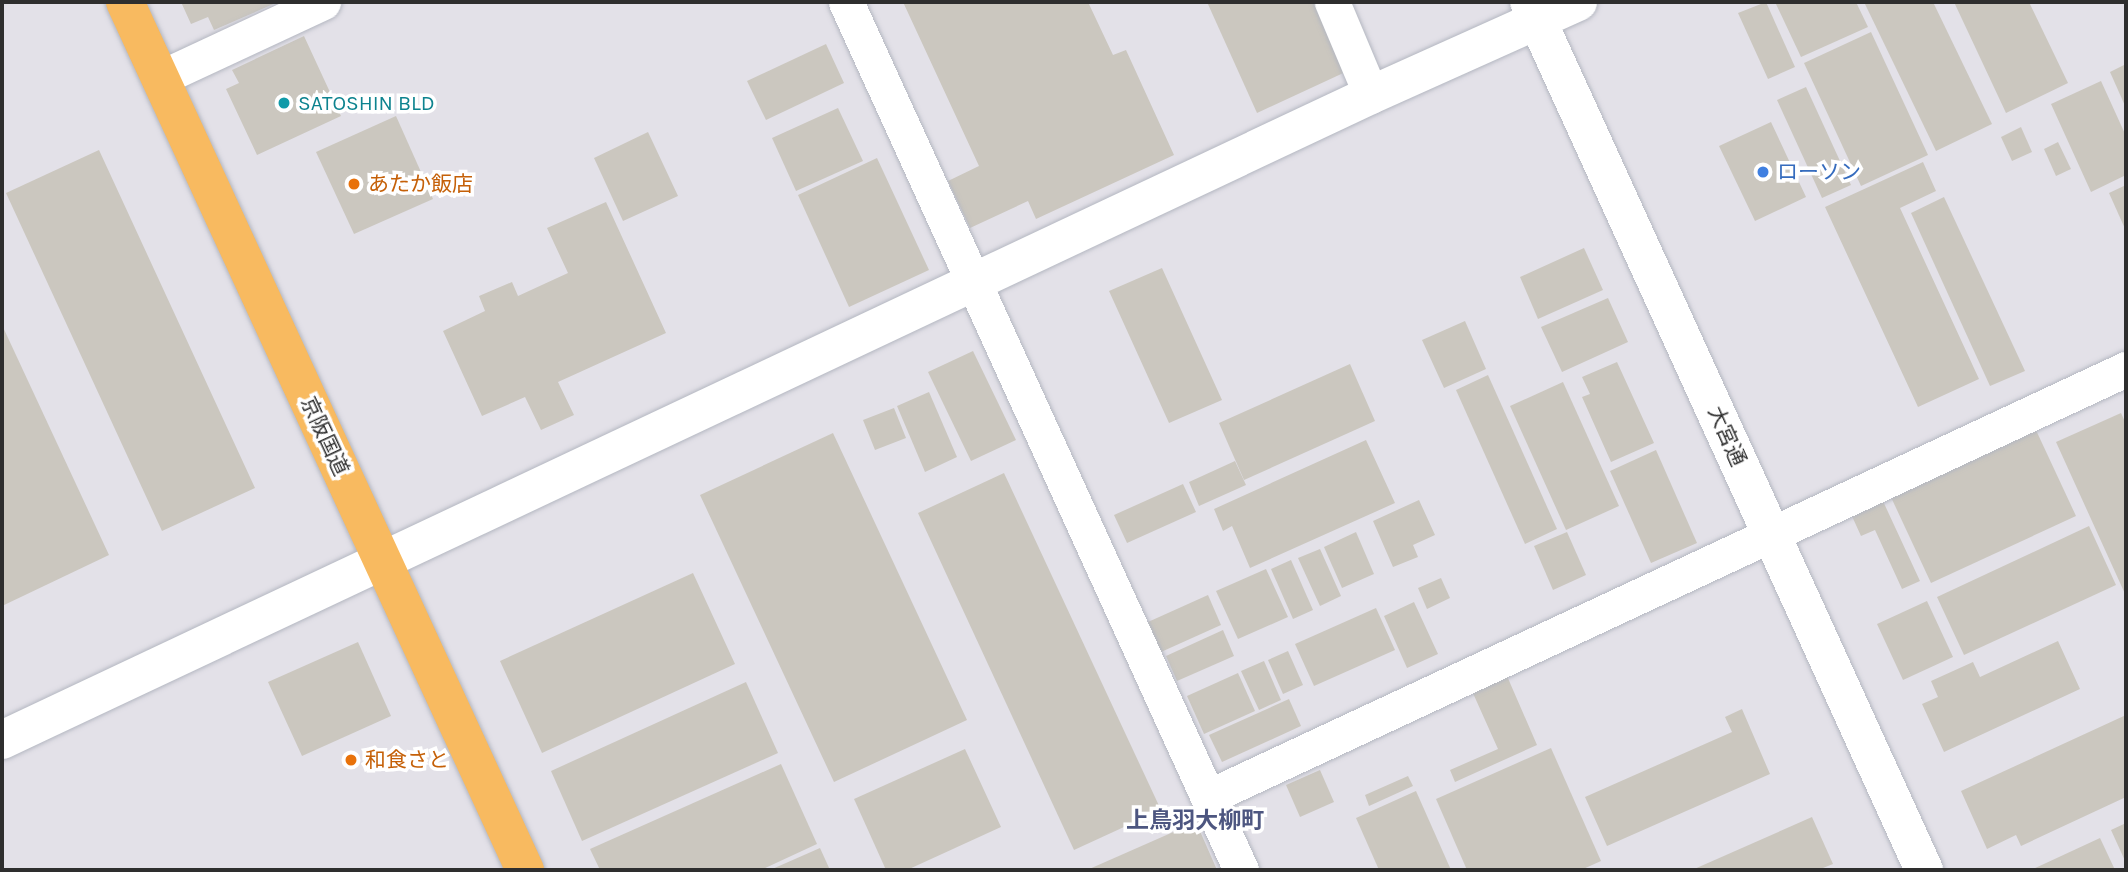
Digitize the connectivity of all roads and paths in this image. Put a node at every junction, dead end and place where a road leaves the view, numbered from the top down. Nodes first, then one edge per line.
1 (125, 2) edge
2 (323, 2) edge
3 (846, 2) edge
4 (1332, 2) edge
5 (1578, 2) edge
6 (1533, 11) edge
7 (160, 78) junction
8 (1371, 95) junction
9 (973, 284) junction
10 (2126, 369) edge
11 (1770, 532) junction
12 (383, 560) junction
13 (2, 740) edge
14 (1208, 797) junction
15 (525, 870) edge
16 (1241, 870) edge
17 (1924, 870) edge

1 - 7 highway, 京阪国道
2 - 7 street
3 - 9 street
4 - 8 street
5 - 6 street
6 - 8 street
6 - 11 street, 大宮通
7 - 12 highway, 京阪国道
8 - 9 street
9 - 12 street
9 - 14 street
10 - 11 street
11 - 14 street
11 - 17 street, 大宮通
12 - 13 street
12 - 15 highway, 京阪国道
14 - 16 street

